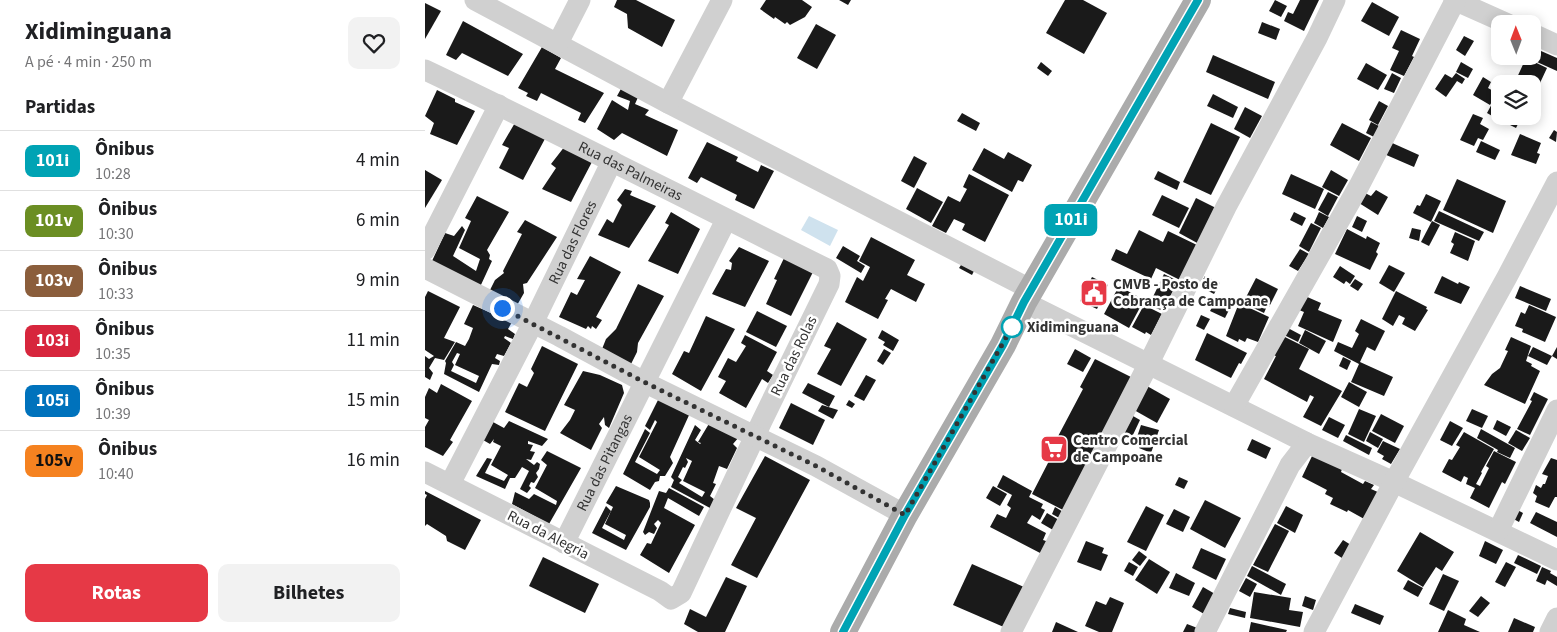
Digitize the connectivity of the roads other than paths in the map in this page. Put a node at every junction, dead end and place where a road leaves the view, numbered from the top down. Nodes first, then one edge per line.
1 (475, 0) edge
2 (580, 0) edge
3 (722, 0) edge
4 (1198, 0) edge
5 (1335, 0) edge
6 (1455, 0) edge
7 (1491, 16) edge
8 (1541, 38) edge
9 (558, 43) junction
10 (1557, 45) edge
11 (425, 70) edge
12 (668, 103) junction
13 (499, 105) junction
14 (612, 161) junction
15 (1557, 182) edge
16 (727, 220) junction
17 (425, 250) edge
18 (425, 268) edge
19 (830, 276) joint
20 (1028, 296) junction
21 (533, 323) junction
22 (1148, 364) junction
23 (646, 383) junction
24 (1234, 406) junction
25 (1557, 410) edge
26 (755, 435) junction
27 (1307, 443) junction
28 (425, 472) edge
29 (1394, 482) junction
30 (450, 484) junction
31 (905, 515) junction
32 (1498, 531) junction
33 (564, 543) junction
34 (1557, 560) edge
35 (671, 599) joint
36 (1557, 618) edge
37 (843, 632) edge
38 (1011, 632) edge
39 (1205, 632) edge
40 (1315, 632) edge
41 (1550, 632) edge

1 - 9 street
2 - 9 street
3 - 12 street
4 - 20 main road
5 - 22 street
6 - 7 street
6 - 24 street
8 - 10 street
9 - 12 street
11 - 13 street, Rua das Palmeiras
12 - 20 street
13 - 14 street, Rua das Palmeiras
13 - 17 street
14 - 16 street, Rua das Palmeiras
14 - 21 street, Rua das Flores
15 - 29 street
16 - 19 street, Rua das Palmeiras
16 - 23 street, Rua das Pitangas
18 - 21 street
19 - 26 street, Rua das Rolas
20 - 22 street
20 - 31 main road
21 - 23 street
21 - 30 street, Rua das Flores
22 - 24 street
22 - 38 street
23 - 26 street
23 - 33 street, Rua das Pitangas
24 - 27 street
25 - 32 street
26 - 31 street
26 - 35 street, Rua das Rolas
27 - 29 street
27 - 39 street
28 - 30 street, Rua da Alegria
29 - 32 street
29 - 40 street
30 - 33 street, Rua da Alegria
31 - 37 main road
32 - 34 street
33 - 35 street, Rua da Alegria
36 - 41 street

